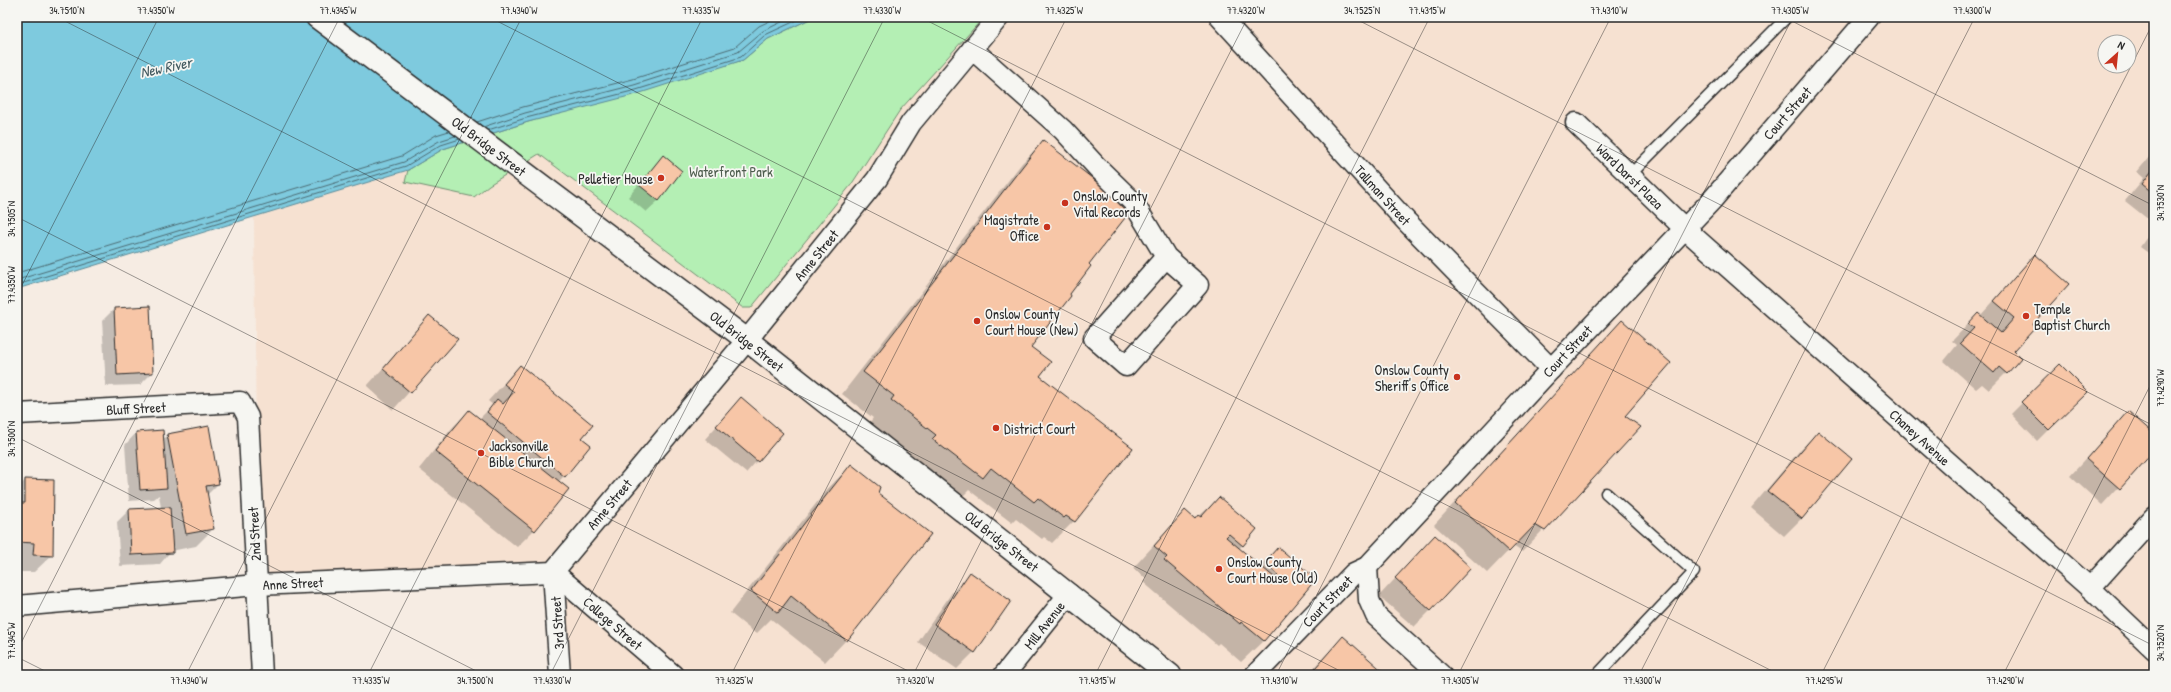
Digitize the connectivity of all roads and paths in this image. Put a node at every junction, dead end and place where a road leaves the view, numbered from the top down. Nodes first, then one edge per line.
1 (317, 17) edge
2 (998, 17) edge
3 (1220, 17) edge
4 (1786, 17) edge
5 (1869, 17) edge
6 (972, 49) junction
7 (1576, 123) dead end
8 (1630, 175) junction
9 (1684, 228) junction
10 (1166, 257) junction
11 (747, 340) junction
12 (1551, 369) junction
13 (17, 414) edge
14 (248, 417) joint
15 (1606, 493) dead end
16 (2154, 517) edge
17 (1367, 567) junction
18 (553, 572) junction
19 (257, 585) junction
20 (2090, 588) junction
21 (1068, 594) junction
22 (17, 606) edge
23 (2154, 649) edge
24 (262, 675) edge
25 (560, 675) edge
26 (673, 675) edge
27 (1004, 675) edge
28 (1170, 675) edge
29 (1256, 675) edge
30 (1441, 675) edge
31 (1597, 675) edge

1 - 11 main road, Old Bridge Street
2 - 6 street, Anne Street
3 - 12 street, Tallman Street
4 - 8 lane
5 - 9 street, Court Street
6 - 10 street
6 - 11 street, Anne Street
7 - 8 street, Ward Darst Plaza
8 - 9 street, Ward Darst Plaza
9 - 12 street, Court Street
9 - 20 street, Chaney Avenue
10 - 10 street
11 - 18 street, Anne Street
11 - 21 main road, Old Bridge Street
12 - 17 street, Court Street
13 - 14 street, Bluff Street
14 - 19 street, 2nd Street
15 - 31 lane
16 - 20 street
17 - 29 street, Court Street
17 - 30 street
18 - 19 street, Anne Street
18 - 25 street, 3rd Street
18 - 26 street, College Street
19 - 22 street, Anne Street
19 - 24 street, 2nd Street
20 - 23 street, Chaney Avenue
21 - 27 street, Mill Avenue
21 - 28 main road, Old Bridge Street

